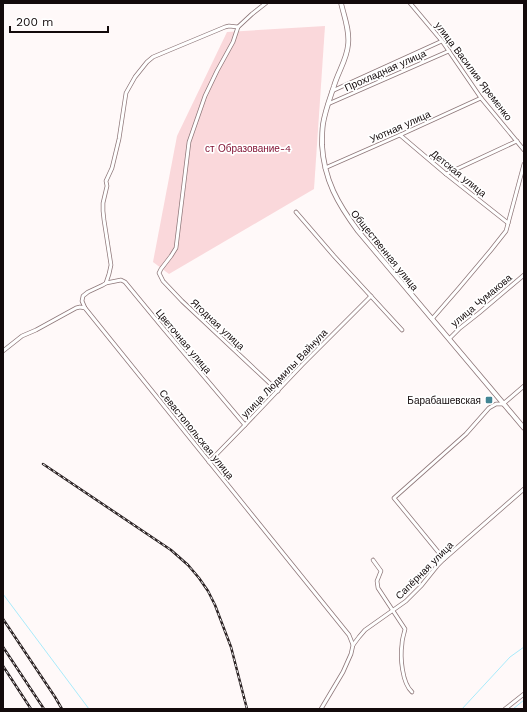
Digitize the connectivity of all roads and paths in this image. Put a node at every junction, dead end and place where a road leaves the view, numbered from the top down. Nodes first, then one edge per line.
1 (266, 3) edge
2 (342, 3) edge
3 (410, 3) edge
4 (238, 27) junction
5 (442, 41) junction
6 (449, 51) junction
7 (332, 91) junction
8 (481, 98) junction
9 (328, 104) junction
10 (400, 135) junction
11 (517, 141) junction
12 (524, 150) edge
13 (524, 164) edge
14 (325, 168) junction
15 (446, 174) junction
16 (296, 212) dead end
17 (508, 223) junction
18 (524, 275) edge
19 (106, 282) junction
20 (371, 296) junction
21 (85, 308) junction
22 (432, 319) junction
23 (402, 330) dead end
24 (449, 339) junction
25 (3, 351) edge
26 (524, 386) edge
27 (278, 391) junction
28 (503, 404) junction
29 (245, 425) junction
30 (524, 428) edge
31 (209, 462) junction
32 (524, 489) edge
33 (444, 559) junction
34 (372, 560) dead end
35 (393, 611) junction
36 (353, 645) junction
37 (412, 692) dead end
38 (524, 694) edge
39 (321, 709) edge
40 (505, 709) edge

1 - 4 street
2 - 7 main road, Общественная улица
3 - 5 street, улица Василия Яременко
4 - 19 street
4 - 27 street, Ягодная улица
5 - 6 street, улица Василия Яременко
5 - 7 street
6 - 8 street, улица Василия Яременко
6 - 9 street, Прохладная улица
7 - 9 main road, Общественная улица
8 - 10 street, Уютная улица
8 - 11 street, улица Василия Яременко
9 - 14 main road, Общественная улица
10 - 14 street, Уютная улица
10 - 15 street, Детская улица
11 - 12 street, улица Василия Яременко
11 - 15 street
13 - 17 street
14 - 22 main road, Общественная улица
15 - 17 street, Детская улица
16 - 20 street
17 - 22 street
18 - 24 street, улица Чумакова
19 - 21 street
19 - 29 street, Цветочная улица
20 - 23 street
20 - 27 street, улица Людмилы Вайнула
21 - 25 street
21 - 31 street, Севастопольская улица
22 - 24 main road, Общественная улица
24 - 28 main road, Общественная улица
26 - 28 street
27 - 29 street, улица Людмилы Вайнула
28 - 30 main road, Общественная улица
28 - 33 street
29 - 31 street, улица Людмилы Вайнула
31 - 36 street, Севастопольская улица
32 - 33 street, Сапёрная улица
33 - 35 street, Сапёрная улица
34 - 35 street
35 - 36 street, Сапёрная улица
35 - 37 street
36 - 39 street
38 - 40 street

